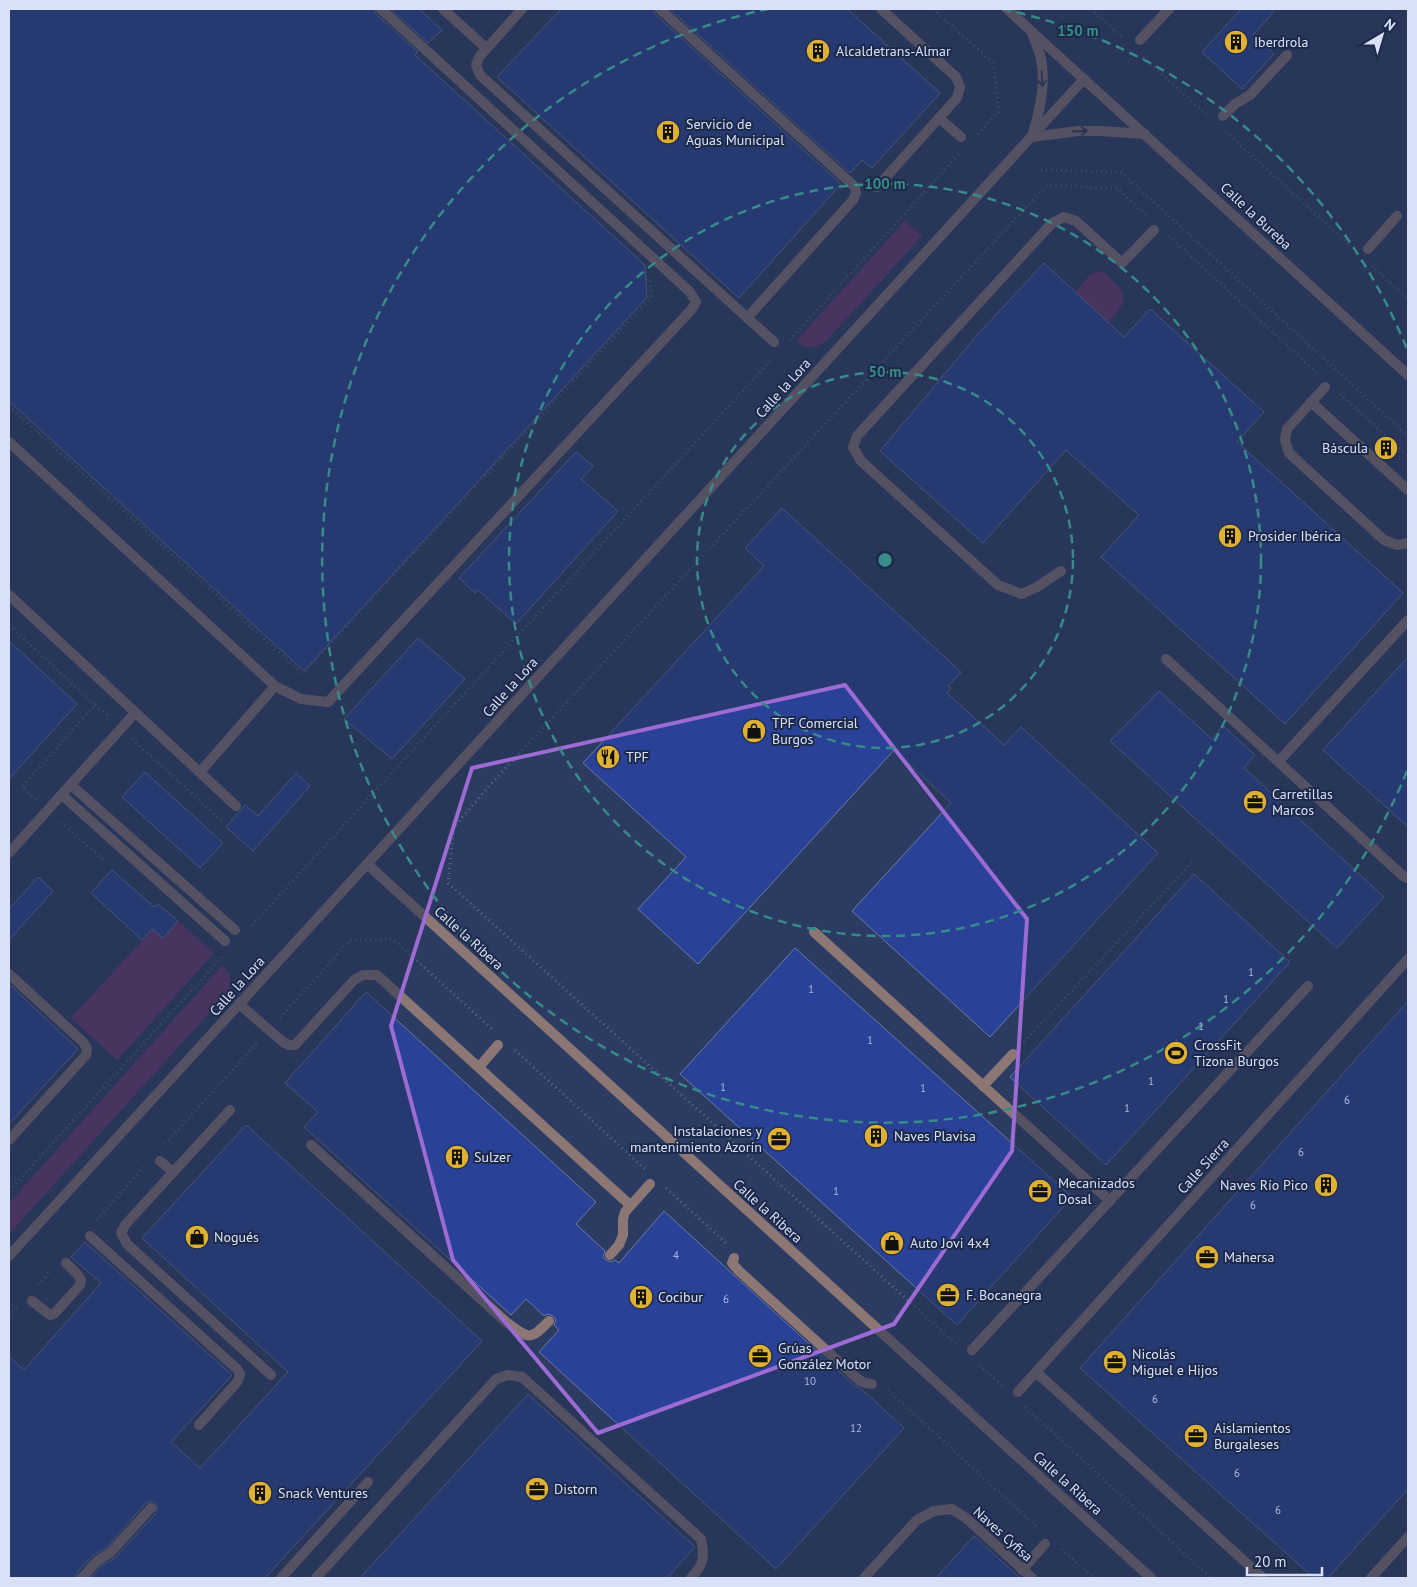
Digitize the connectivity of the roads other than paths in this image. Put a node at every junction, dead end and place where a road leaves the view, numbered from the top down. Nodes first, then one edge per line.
1 (381, 9) edge
2 (443, 9) edge
3 (522, 9) edge
4 (660, 9) edge
5 (881, 9) edge
6 (1007, 9) edge
7 (1168, 9) edge
8 (1032, 31) junction
9 (1140, 40) dead end
10 (486, 48) junction
11 (1287, 54) dead end
12 (1084, 79) junction
13 (1223, 116) dead end
14 (939, 118) junction
15 (1146, 134) junction
16 (961, 137) dead end
17 (1032, 137) junction
18 (877, 187) dead end
19 (1397, 216) dead end
20 (1153, 225) road end
21 (1368, 249) dead end
22 (747, 318) junction
23 (774, 342) dead end
24 (1408, 374) edge
25 (1327, 384) road end
26 (1311, 402) junction
27 (9, 442) edge
28 (1408, 490) edge
29 (1408, 543) edge
30 (1062, 570) dead end
31 (9, 595) edge
32 (1408, 620) edge
33 (1166, 659) dead end
34 (275, 686) junction
35 (135, 713) junction
36 (1279, 761) junction
37 (200, 772) junction
38 (71, 785) junction
39 (62, 795) junction
40 (236, 806) dead end
41 (9, 854) edge
42 (367, 864) junction
43 (1408, 878) edge
44 (235, 930) dead end
45 (814, 932) dead end
46 (225, 941) dead end
47 (1408, 959) edge
48 (9, 974) edge
49 (1308, 986) dead end
50 (239, 1004) junction
51 (498, 1045) dead end
52 (1013, 1054) road end
53 (479, 1067) junction
54 (983, 1086) junction
55 (230, 1110) dead end
56 (9, 1140) edge
57 (311, 1145) dead end
58 (160, 1161) dead end
59 (173, 1172) junction
60 (650, 1184) dead end
61 (1110, 1201) junction
62 (630, 1205) junction
63 (91, 1231) road end
64 (610, 1255) dead end
65 (9, 1256) edge
66 (734, 1258) dead end
67 (61, 1264) road end
68 (32, 1295) road end
69 (549, 1321) dead end
70 (973, 1356) road end
71 (1036, 1372) junction
72 (271, 1375) dead end
73 (872, 1384) dead end
74 (1018, 1392) dead end
75 (199, 1425) dead end
76 (368, 1482) dead end
77 (151, 1508) dead end
78 (1408, 1537) edge
79 (1045, 1544) dead end
80 (1022, 1570) junction
81 (82, 1578) edge
82 (281, 1578) edge
83 (316, 1578) edge
84 (691, 1578) edge
85 (864, 1578) edge
86 (1032, 1578) edge
87 (1151, 1578) edge
88 (1263, 1578) edge
89 (1371, 1578) edge

1 - 34 street
2 - 10 street
3 - 10 street
4 - 22 street
5 - 14 street
6 - 8 street, Calle la Bureba
7 - 9 street
8 - 12 street, Calle la Bureba
8 -> 17 street, Calle la Lora
10 - 22 street
11 - 13 street
12 - 15 street, Calle la Bureba
12 - 17 street, Calle la Lora
14 - 16 street
14 - 18 street
17 -> 15 street
15 - 24 street, Calle la Bureba
17 - 42 street, Calle la Lora
19 - 21 street
20 - 30 street
22 - 23 street
25 - 26 street
26 - 28 street
26 - 29 street
27 - 34 street
31 - 35 street
32 - 36 street
33 - 36 street
34 - 37 street
35 - 37 street
35 - 38 street
36 - 43 street
37 - 40 street
38 - 39 street
38 - 44 street
39 - 41 street
39 - 46 street
42 - 50 street, Calle la Lora
42 - 87 street, Calle la Ribera
45 - 54 street
47 - 71 street, Calle Sierra
48 - 56 street
49 - 61 street
50 - 53 street
50 - 65 street, Calle la Lora
51 - 53 street
52 - 54 street
53 - 62 street
54 - 61 street
55 - 59 street
57 - 69 street
58 - 59 street
59 - 72 street
60 - 62 street
61 - 70 street
62 - 64 street
63 - 75 street
66 - 73 street
67 - 68 street
71 - 74 street, Calle Sierra
71 - 88 street
76 - 82 street
77 - 81 street
78 - 89 street
79 - 80 street
80 - 85 street, Naves Cyfisa
80 - 86 street, Naves Cyfisa
83 - 84 street

